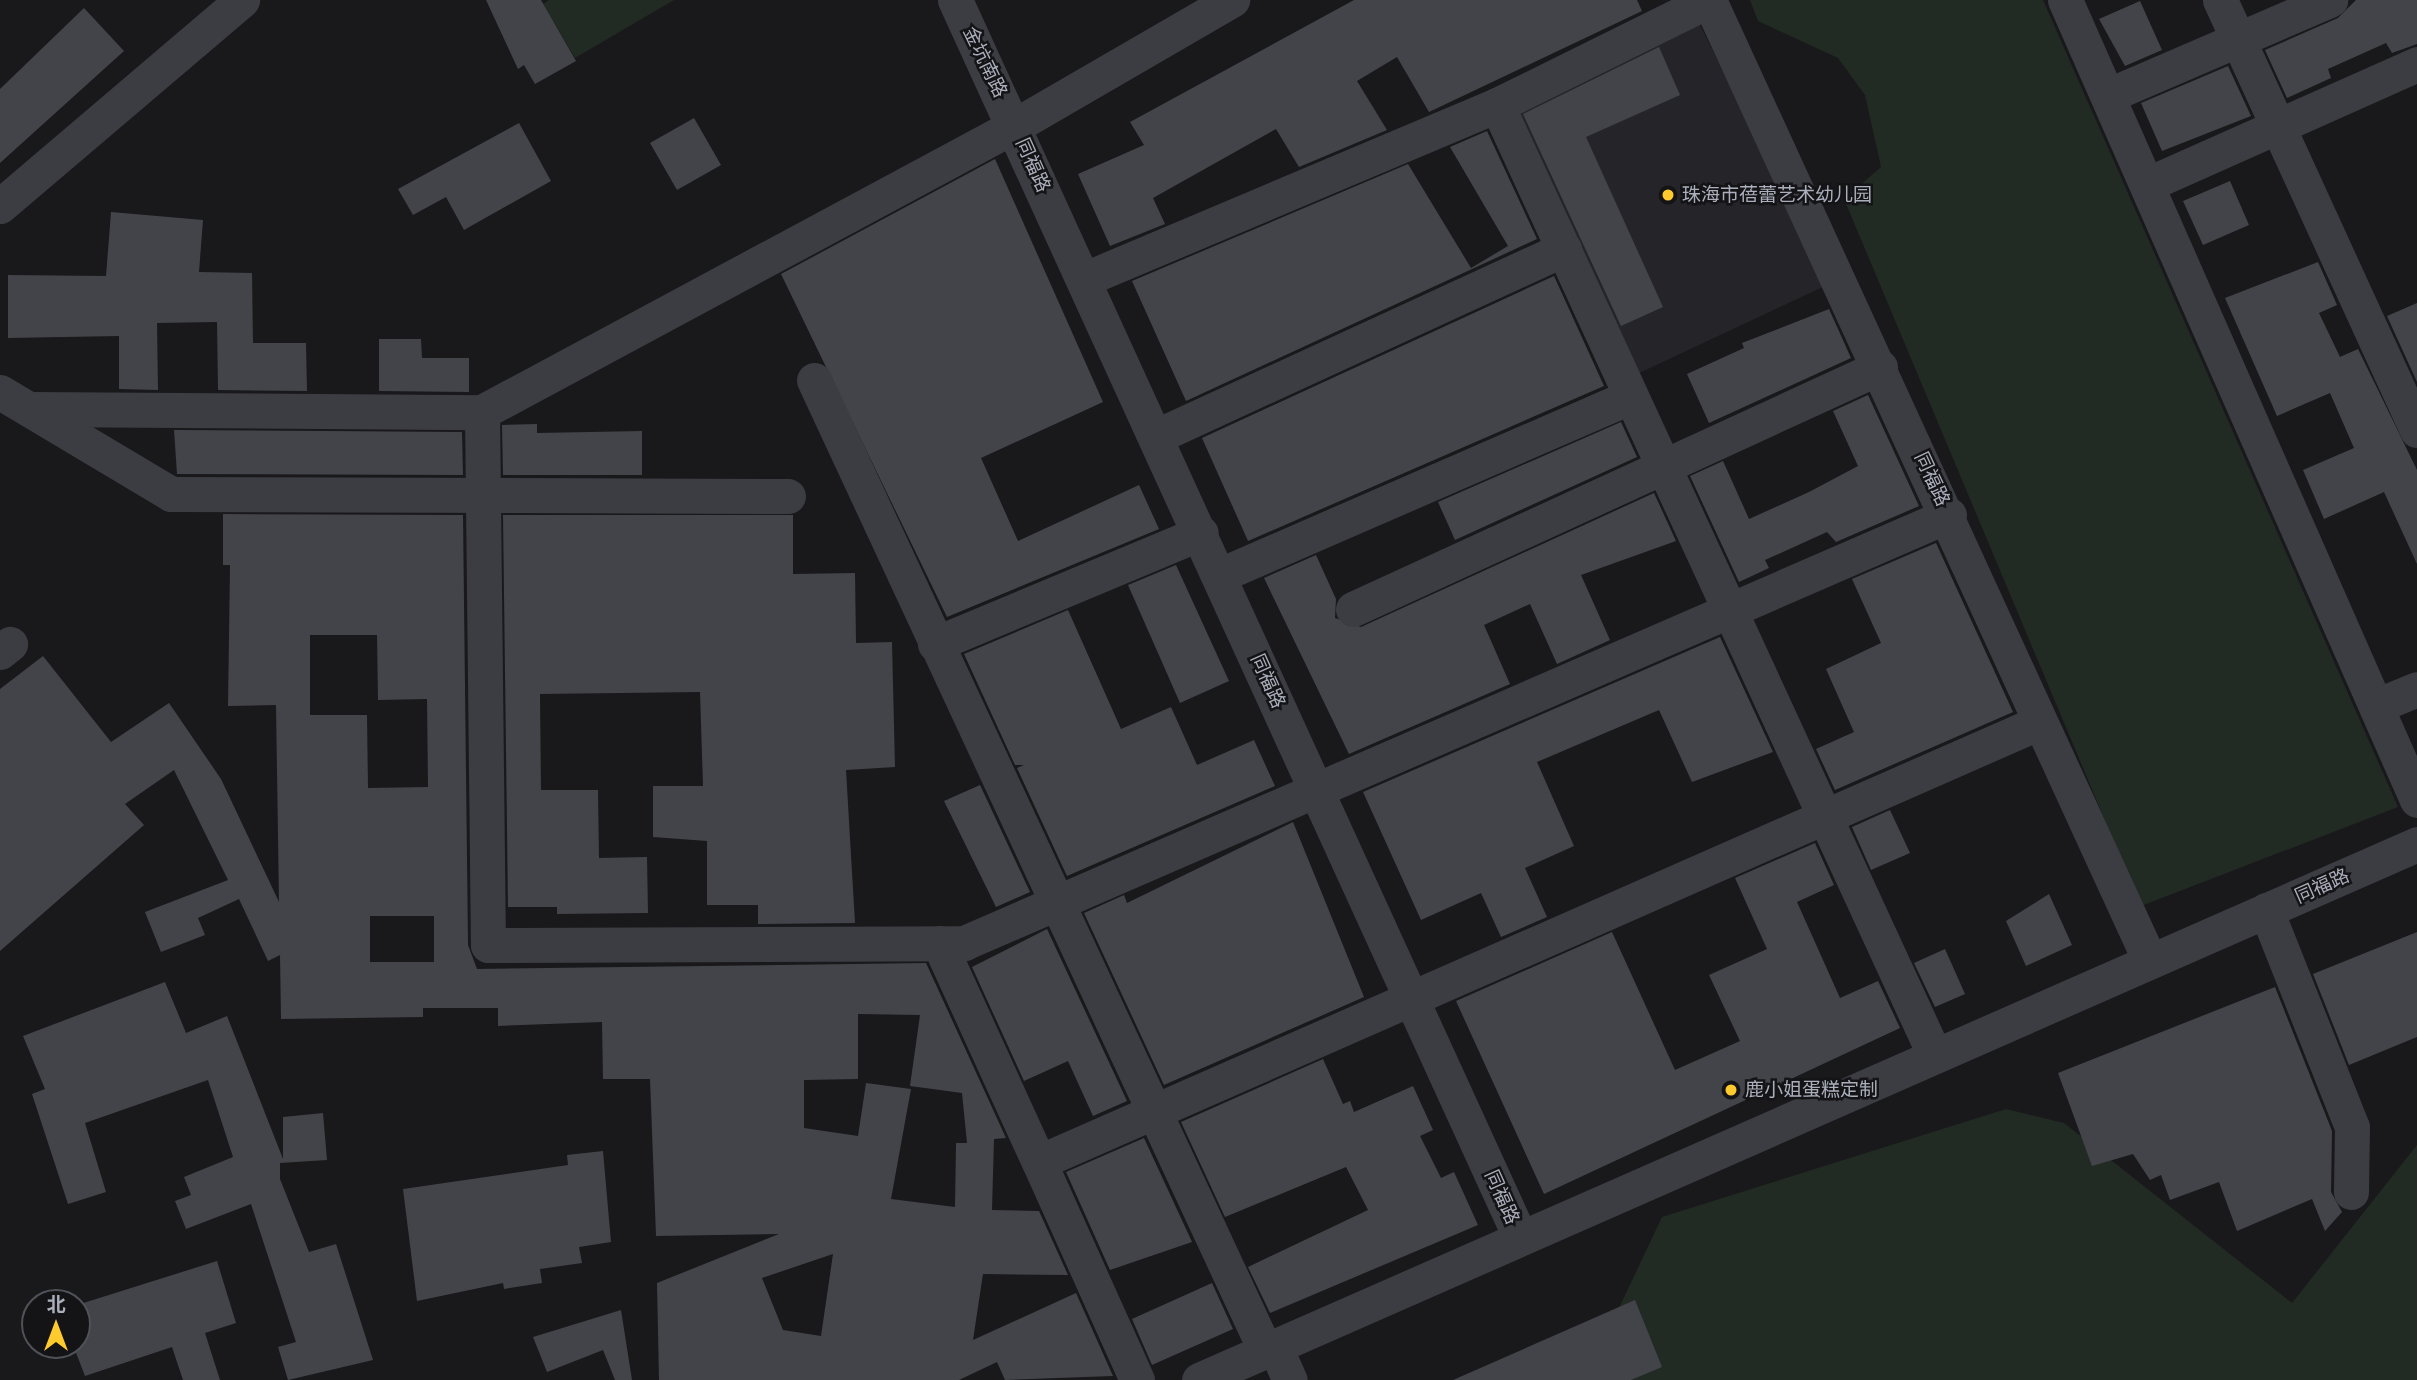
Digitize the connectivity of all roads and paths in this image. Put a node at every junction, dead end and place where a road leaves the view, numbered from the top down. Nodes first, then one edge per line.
1 (242, 0) edge
2 (955, 0) edge
3 (1232, 0) edge
4 (1709, 0) edge
5 (2065, 0) edge
6 (2220, 0) edge
7 (2330, 0) edge
8 (2238, 40) junction
9 (2417, 64) edge
10 (2109, 95) junction
11 (1497, 105) junction
12 (1016, 125) junction
13 (2277, 126) junction
14 (2148, 184) junction
15 (0, 206) edge
16 (1563, 249) junction
17 (1085, 279) junction
18 (1880, 367) junction
19 (814, 380) dead end
20 (1631, 396) junction
21 (14, 401) edge
22 (482, 412) junction
23 (2417, 430) edge
24 (1157, 436) junction
25 (1663, 466) junction
26 (483, 495) junction
27 (788, 496) dead end
28 (1949, 515) junction
29 (1200, 533) junction
30 (1220, 575) junction
31 (1353, 609) dead end
32 (1730, 610) junction
33 (934, 644) junction
34 (2417, 689) edge
35 (2376, 706) junction
36 (2040, 722) junction
37 (1317, 788) junction
38 (2417, 800) edge
39 (1825, 817) junction
40 (2417, 844) edge
41 (1055, 904) junction
42 (2266, 910) junction
43 (939, 943) junction
44 (2150, 961) junction
45 (1412, 998) junction
46 (1934, 1056) junction
47 (1153, 1112) junction
48 (1039, 1161) junction
49 (2351, 1192) dead end
50 (1520, 1237) junction
51 (1270, 1348) junction
52 (1136, 1380) edge
53 (1199, 1380) edge
54 (1290, 1380) edge

1 - 15 street
2 - 12 street, 金坑南路
3 - 12 street
4 - 11 street
4 - 18 street, 同福路
5 - 10 street
6 - 8 street
7 - 8 street
8 - 10 street
8 - 13 street
9 - 13 street
10 - 14 street
11 - 16 street
11 - 17 street
12 - 17 street, 同福路
12 - 22 street
13 - 14 street
13 - 23 street
14 - 35 street
16 - 20 street
16 - 24 street
17 - 24 street, 同福路
18 - 25 street
18 - 28 street, 同福路
19 - 33 street
20 - 25 street
20 - 30 street
21 - 22 street
21 - 26 street
22 - 26 street
24 - 29 street, 同福路
25 - 31 street
25 - 32 street
26 - 27 street
26 - 43 street
28 - 32 street
28 - 36 street, 同福路
29 - 30 street, 同福路
29 - 33 street
30 - 37 street, 同福路
32 - 37 street
32 - 39 street
33 - 41 street
34 - 35 street
35 - 38 street
36 - 39 street
36 - 44 street, 同福路
37 - 41 street
37 - 45 street, 同福路
39 - 45 street
39 - 46 street
40 - 42 street, 同福路
41 - 43 street
41 - 47 street
42 - 44 street, 同福路
42 - 49 street
43 - 48 street
44 - 46 street, 同福路
45 - 47 street
45 - 50 street, 同福路
46 - 50 street, 同福路
47 - 48 street
47 - 51 street
48 - 52 street
50 - 51 street, 同福路
51 - 53 street, 同福路
51 - 54 street

